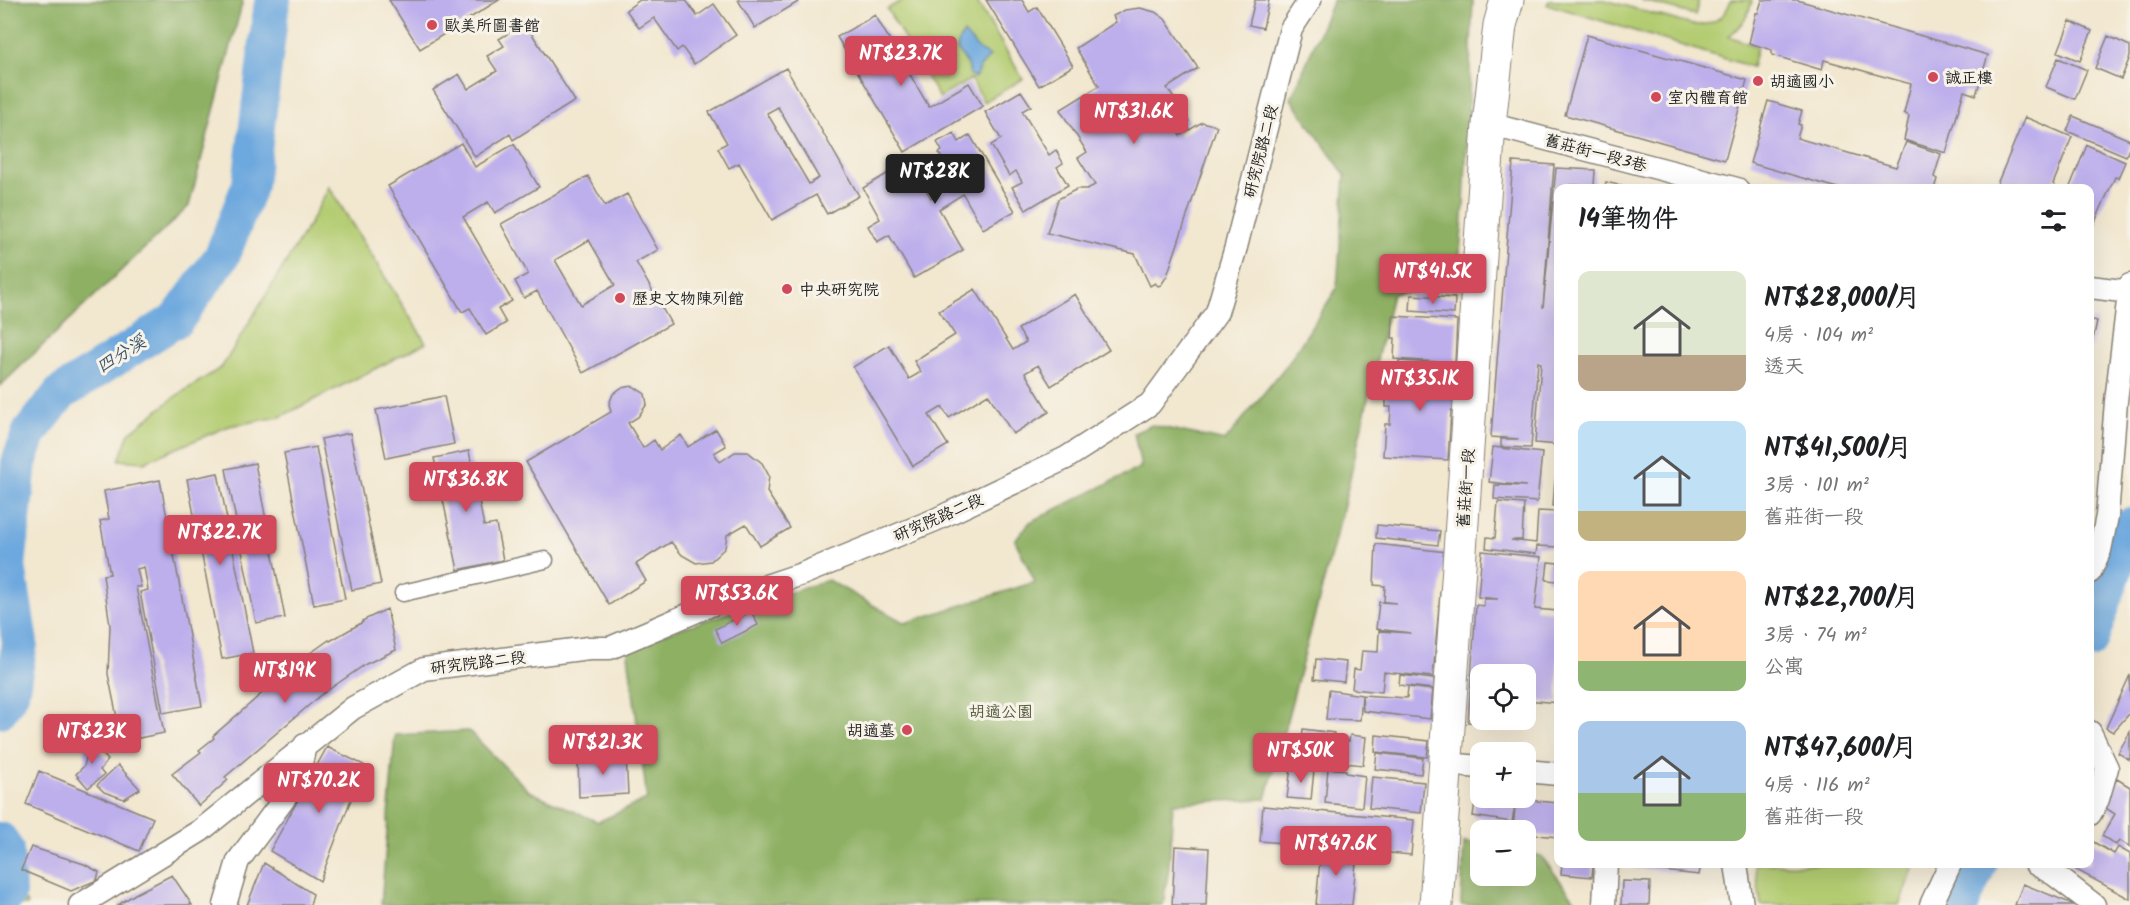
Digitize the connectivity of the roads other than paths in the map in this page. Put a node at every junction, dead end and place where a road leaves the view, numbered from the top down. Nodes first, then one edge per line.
1 (1310, 0) edge
2 (1507, 0) edge
3 (1489, 124) junction
4 (1705, 184) edge
5 (2094, 287) edge
6 (2129, 290) edge
7 (2124, 401) edge
8 (2098, 512) edge
9 (545, 560) dead end
10 (2094, 563) edge
11 (404, 593) dead end
12 (2094, 740) edge
13 (305, 745) junction
14 (1447, 764) junction
15 (1470, 766) edge
16 (1536, 772) edge
17 (1554, 774) edge
18 (2094, 806) edge
19 (1606, 868) edge
20 (1737, 868) edge
21 (1948, 868) edge
22 (2051, 868) edge
23 (80, 905) edge
24 (225, 905) edge
25 (1436, 905) edge
26 (1604, 905) edge
27 (1742, 905) edge
28 (1931, 905) edge
29 (2094, 905) edge

1 - 13 street, 研究院路二段
2 - 3 main road, 舊莊街一段
3 - 4 street, 舊莊街一段3巷
3 - 14 main road, 舊莊街一段
5 - 6 street
6 - 7 street
7 - 8 street
8 - 10 street
9 - 11 street
12 - 18 street
13 - 23 street, 研究院路二段
13 - 24 street
14 - 15 street
14 - 25 main road, 舊莊街一段
16 - 17 street
19 - 26 street
20 - 27 street
21 - 28 street
22 - 29 street

